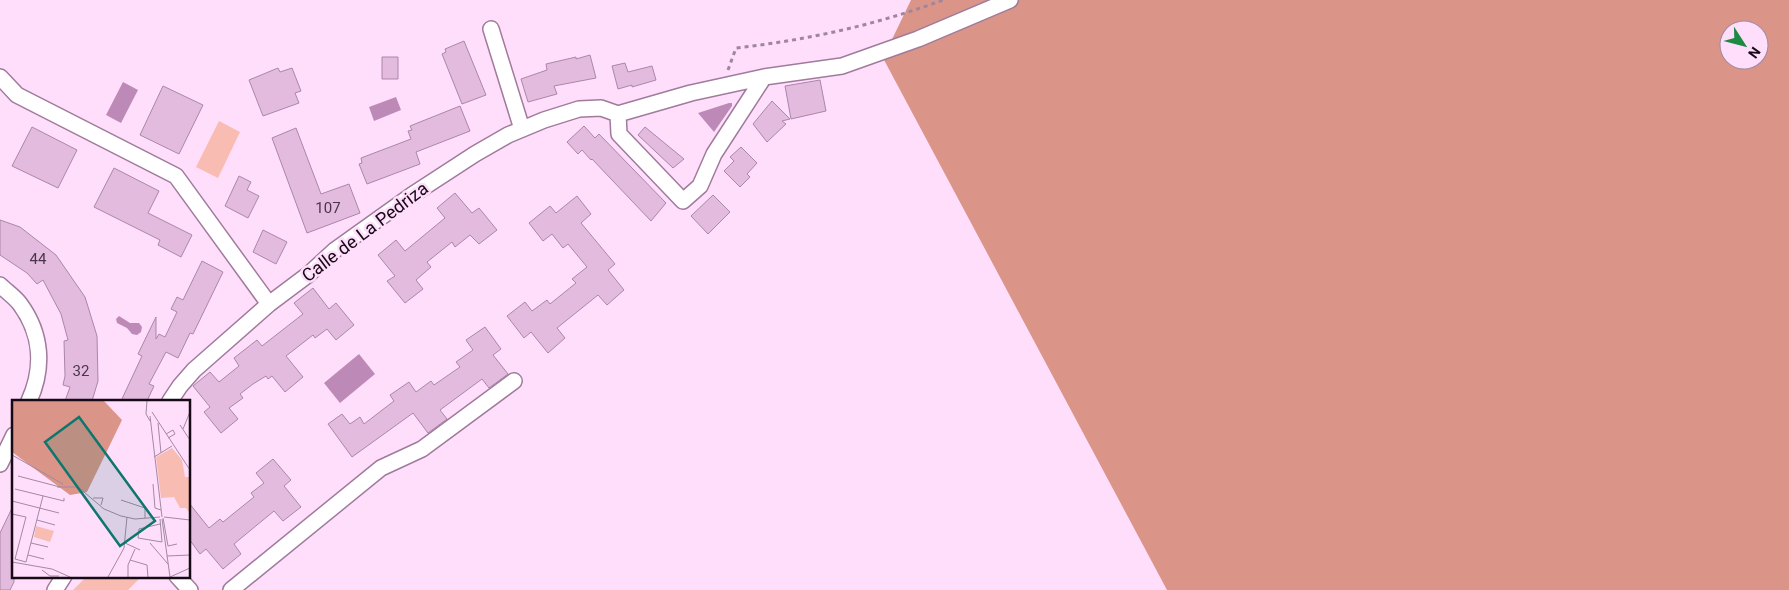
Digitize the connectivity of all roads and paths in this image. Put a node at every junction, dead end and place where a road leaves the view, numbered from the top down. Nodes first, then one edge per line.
1 (943, 0) edge
2 (1010, 0) edge
3 (491, 29) dead end
4 (0, 77) edge
5 (764, 77) junction
6 (723, 86) junction
7 (618, 114) junction
8 (522, 129) junction
9 (0, 285) edge
10 (269, 304) junction
11 (514, 382) dead end
12 (29, 400) edge
13 (171, 400) edge
14 (12, 438) edge
15 (0, 464) edge
16 (63, 578) edge
17 (179, 578) edge
18 (55, 590) edge
19 (190, 590) edge
20 (231, 590) edge

1 - 6 path
2 - 5 street, Calle de La Pedriza
3 - 8 street
4 - 10 street
5 - 6 street, Calle de La Pedriza
5 - 7 street
6 - 7 street, Calle de La Pedriza
7 - 8 street, Calle de La Pedriza
8 - 10 street, Calle de La Pedriza
9 - 12 street
10 - 13 street, Calle de La Pedriza
11 - 20 street
14 - 15 street
16 - 18 street
17 - 19 street

